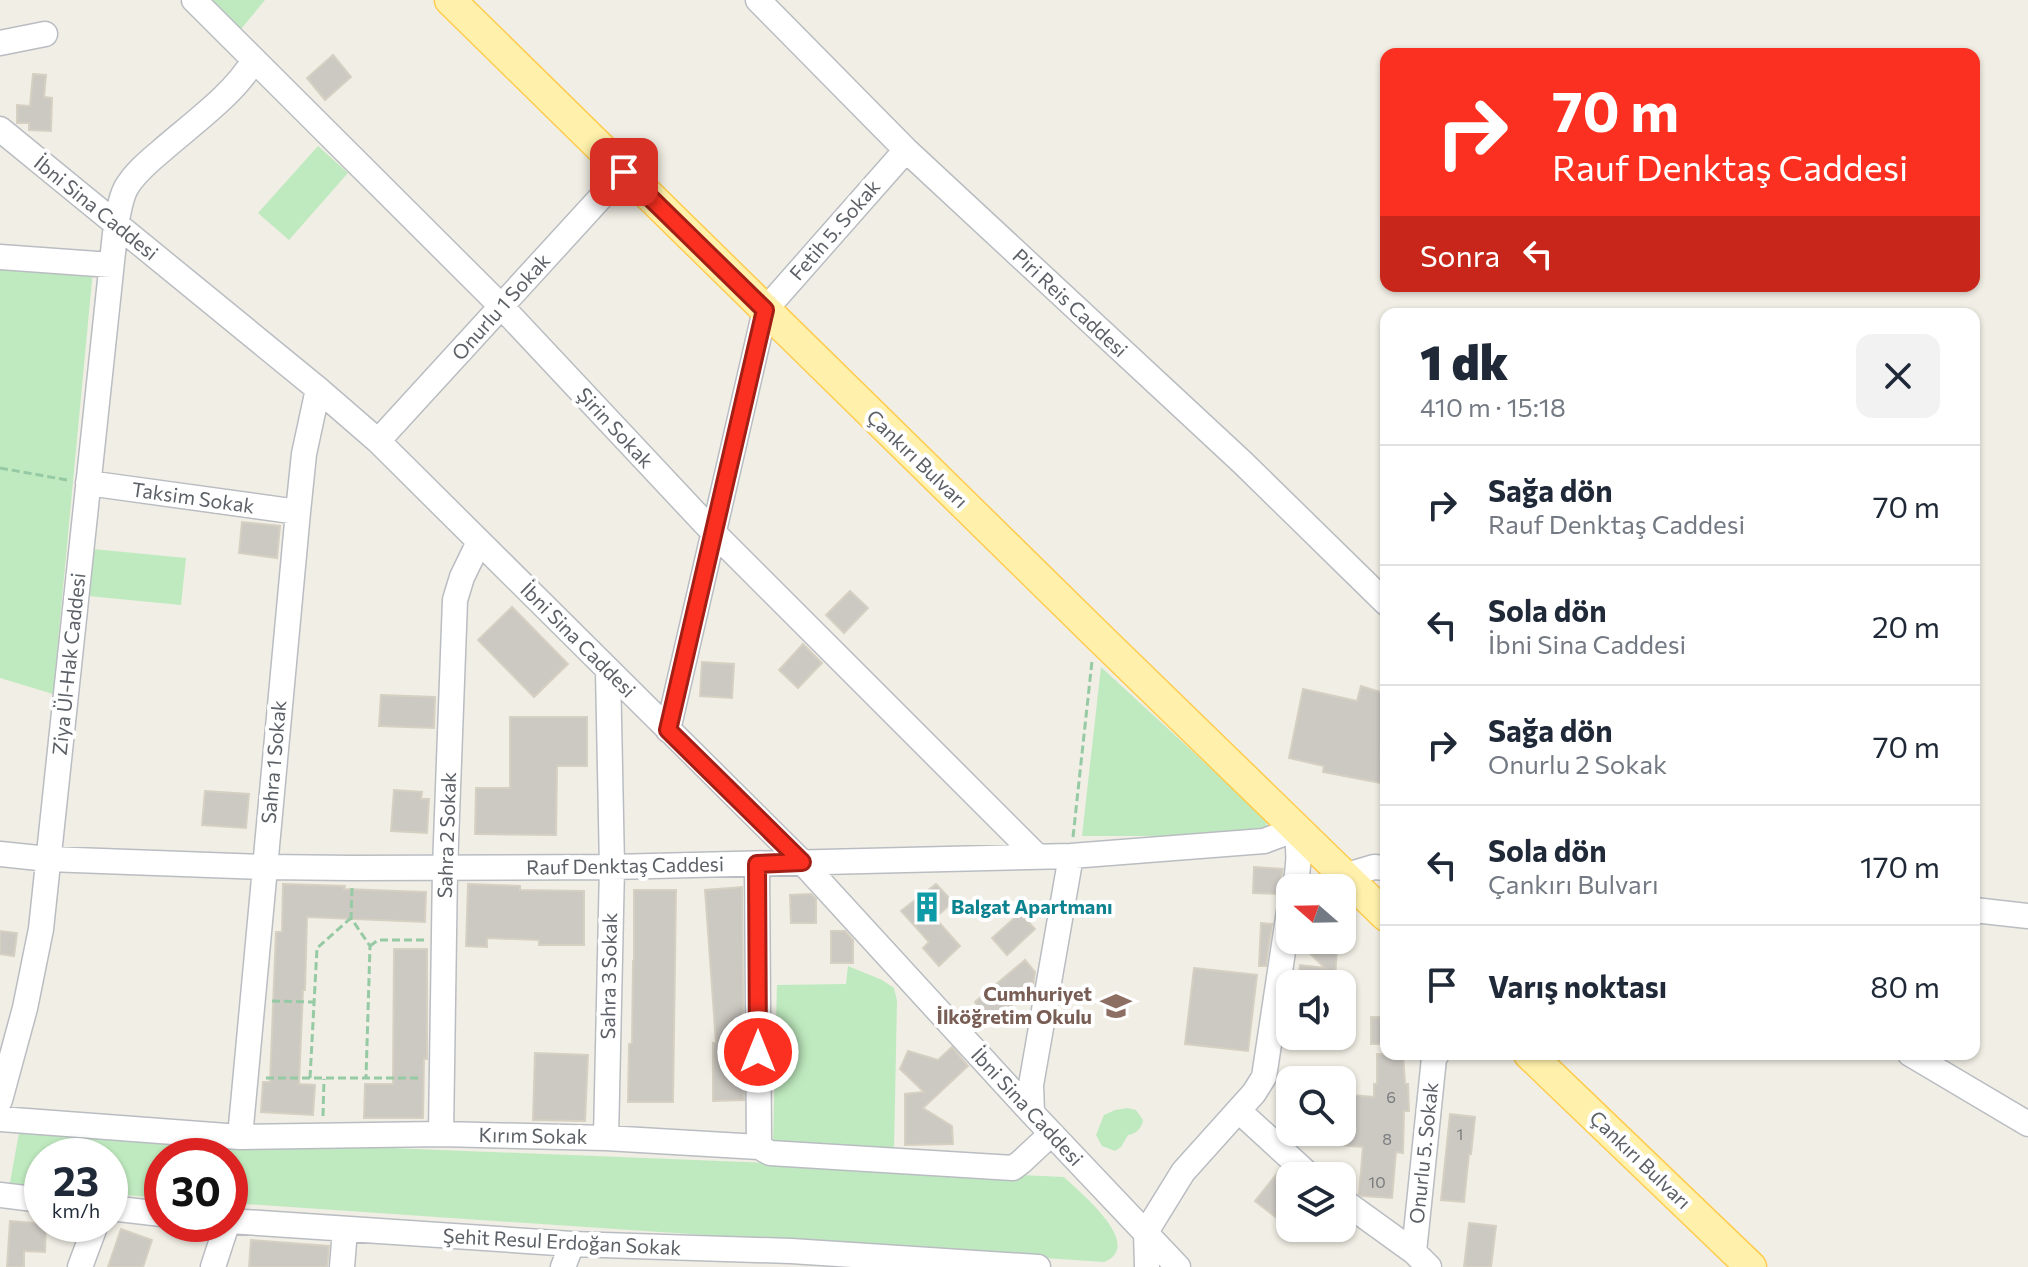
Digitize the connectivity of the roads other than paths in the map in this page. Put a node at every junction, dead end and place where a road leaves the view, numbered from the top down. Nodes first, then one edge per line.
1 (194, 0) edge
2 (450, 0) edge
3 (758, 0) edge
4 (45, 34) dead end
5 (0, 43) edge
6 (253, 61) junction
7 (0, 129) edge
8 (906, 150) junction
9 (624, 172) junction
10 (116, 224) junction
11 (0, 257) edge
12 (111, 265) junction
13 (501, 306) junction
14 (765, 310) junction
15 (318, 389) junction
16 (378, 441) junction
17 (88, 483) junction
18 (298, 512) junction
19 (713, 532) junction
20 (479, 542) junction
21 (1380, 597) edge
22 (608, 670) junction
23 (668, 730) junction
24 (1296, 829) junction
25 (0, 854) edge
26 (1037, 856) junction
27 (1071, 856) junction
28 (48, 859) junction
29 (802, 862) junction
30 (757, 864) junction
31 (264, 867) junction
32 (612, 867) junction
33 (445, 868) junction
34 (1380, 868) edge
35 (1298, 874) edge
36 (1342, 874) edge
37 (1351, 874) edge
38 (1356, 887) edge
39 (1380, 910) edge
40 (1980, 911) edge
41 (2028, 916) edge
42 (1283, 954) edge
43 (1434, 1060) edge
44 (1535, 1060) edge
45 (1920, 1060) edge
46 (0, 1100) edge
47 (1239, 1111) junction
48 (1032, 1113) junction
49 (0, 1119) edge
50 (2028, 1124) edge
51 (441, 1134) junction
52 (1051, 1134) junction
53 (240, 1137) junction
54 (606, 1138) junction
55 (759, 1147) junction
56 (1295, 1162) edge
57 (0, 1195) edge
58 (24, 1198) edge
59 (1356, 1211) edge
60 (248, 1224) edge
61 (345, 1230) junction
62 (1146, 1232) junction
63 (89, 1242) edge
64 (222, 1242) edge
65 (567, 1256) edge
66 (791, 1259) edge
67 (1421, 1260) edge
68 (80, 1267) edge
69 (213, 1267) edge
70 (342, 1267) edge
71 (1038, 1267) edge
72 (1147, 1267) edge
73 (1178, 1267) edge
74 (1751, 1267) edge

1 - 6 street, Şirin Sokak
2 - 9 main road, Çankırı Bulvarı
3 - 8 street, Piri Reis Caddesi
4 - 5 street
6 - 10 street, Ziya Ül-Hak Caddesi
6 - 13 street, Şirin Sokak
7 - 10 street, İbni Sina Caddesi
8 - 14 street, Fetih 5. Sokak
8 - 21 street, Piri Reis Caddesi
9 - 13 street, Onurlu 1 Sokak
9 - 14 main road, Çankırı Bulvarı
10 - 12 street, Ziya Ül-Hak Caddesi
10 - 15 street, İbni Sina Caddesi
11 - 12 street
12 - 17 street, Ziya Ül-Hak Caddesi
13 - 16 street, Onurlu 1 Sokak
13 - 19 street, Şirin Sokak
14 - 19 street
14 - 24 main road, Çankırı Bulvarı
15 - 16 street, İbni Sina Caddesi
15 - 18 street, Sahra 1 Sokak
16 - 20 street, İbni Sina Caddesi
17 - 18 street, Taksim Sokak
17 - 28 street, Ziya Ül-Hak Caddesi
18 - 31 street, Sahra 1 Sokak
19 - 23 street
19 - 26 street, Şirin Sokak
20 - 22 street, İbni Sina Caddesi
20 - 33 street, Sahra 2 Sokak
22 - 23 street, İbni Sina Caddesi
22 - 32 street, Sahra 3 Sokak
23 - 29 street, İbni Sina Caddesi
24 - 27 street, Rauf Denktaş Caddesi
24 - 35 street
24 - 36 main road, Çankırı Bulvarı
25 - 28 street, Rauf Denktaş Caddesi
26 - 27 street, Rauf Denktaş Caddesi
26 - 29 street, Rauf Denktaş Caddesi
27 - 48 street
28 - 31 street, Rauf Denktaş Caddesi
28 - 46 street, Ziya Ül-Hak Caddesi
29 - 30 street, Rauf Denktaş Caddesi
29 - 48 street, İbni Sina Caddesi
30 - 32 street, Rauf Denktaş Caddesi
30 - 55 street
31 - 33 street, Rauf Denktaş Caddesi
31 - 53 street, Sahra 1 Sokak
32 - 33 street, Rauf Denktaş Caddesi
32 - 54 street, Sahra 3 Sokak
33 - 51 street, Sahra 2 Sokak
34 - 37 street
38 - 39 main road, Çankırı Bulvarı
40 - 41 street
42 - 47 street
43 - 67 street, Onurlu 5. Sokak
44 - 74 main road, Çankırı Bulvarı
45 - 50 street
47 - 56 street
47 - 62 street
48 - 52 street, İbni Sina Caddesi
49 - 53 street, Kırım Sokak
51 - 53 street, Kırım Sokak
51 - 54 street, Kırım Sokak
52 - 55 street, Kırım Sokak
52 - 62 street, İbni Sina Caddesi
54 - 55 street, Kırım Sokak
57 - 58 street
59 - 67 street
60 - 61 street, Şehit Resul Erdoğan Sokak
61 - 65 street, Şehit Resul Erdoğan Sokak
61 - 70 street
62 - 72 street
62 - 73 street, İbni Sina Caddesi
63 - 68 street
64 - 69 street
65 - 66 street, Şehit Resul Erdoğan Sokak
66 - 71 street, Şehit Resul Erdoğan Sokak

